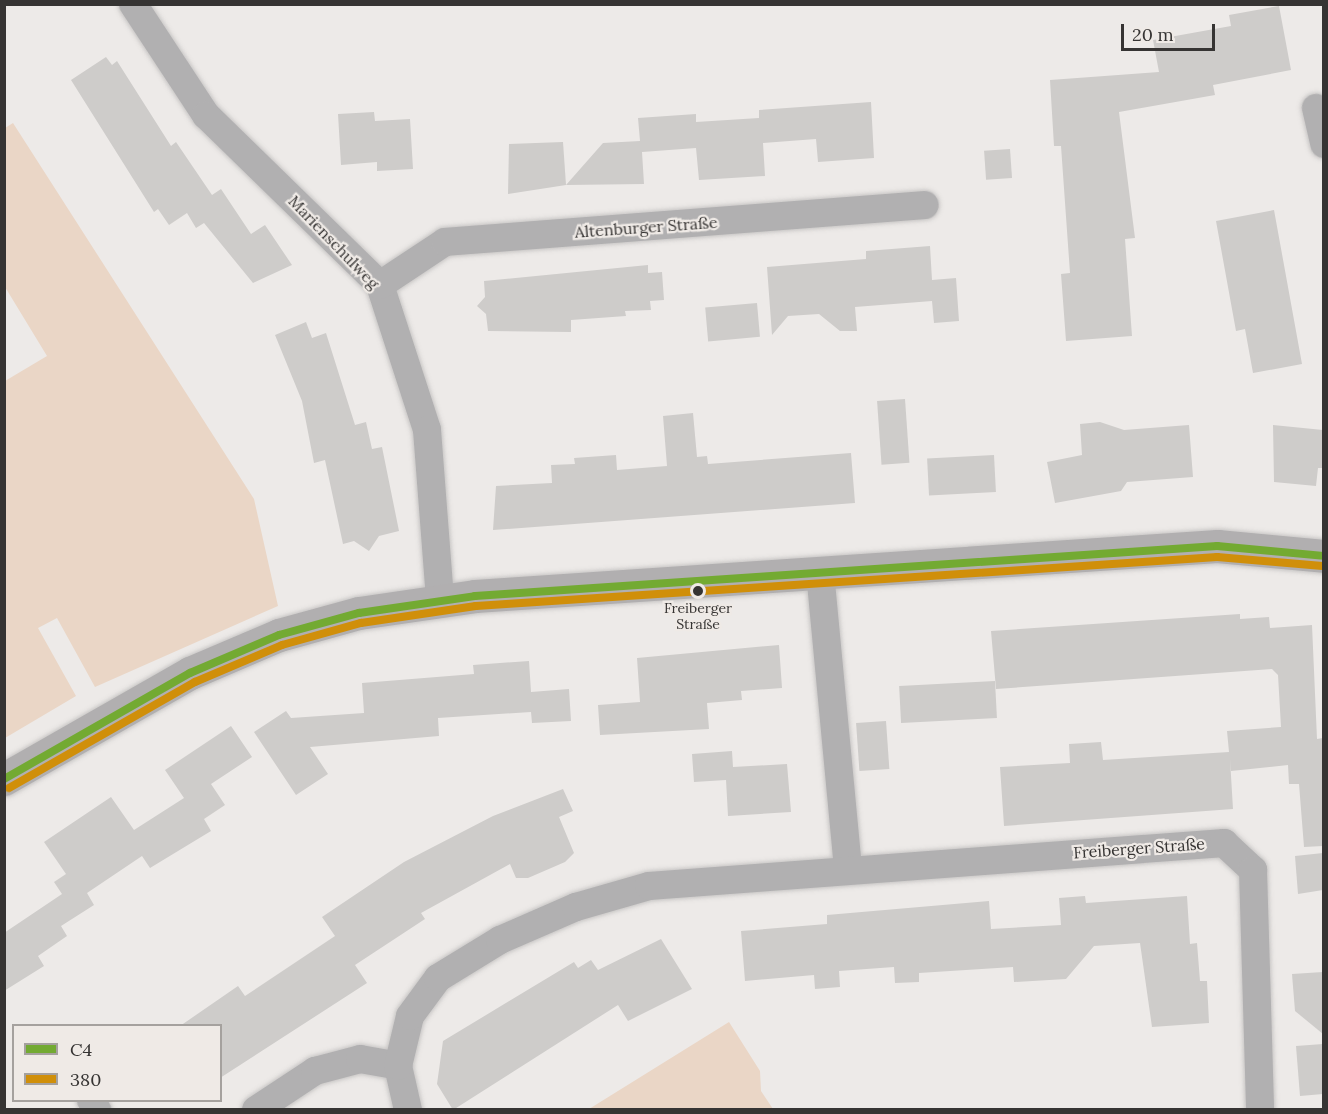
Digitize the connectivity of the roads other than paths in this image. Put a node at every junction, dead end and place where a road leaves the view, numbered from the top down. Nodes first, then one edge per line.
1 (133, 4) edge
2 (1316, 108) dead end
3 (1323, 144) edge
4 (925, 205) dead end
5 (380, 285) junction
6 (1323, 556) edge
7 (820, 572) junction
8 (440, 600) junction
9 (4, 779) edge
10 (848, 867) junction
11 (398, 1066) junction
12 (256, 1110) edge
13 (408, 1110) edge
14 (1260, 1110) edge

1 - 5 street, Marienschulweg
2 - 3 street
4 - 5 street, Altenburger Straße
5 - 8 street, Marienschulweg
6 - 7 street
7 - 8 street
7 - 10 street
8 - 9 street
10 - 11 street, Freiberger Straße
10 - 14 street, Freiberger Straße
11 - 12 street
11 - 13 street, Freiberger Straße

